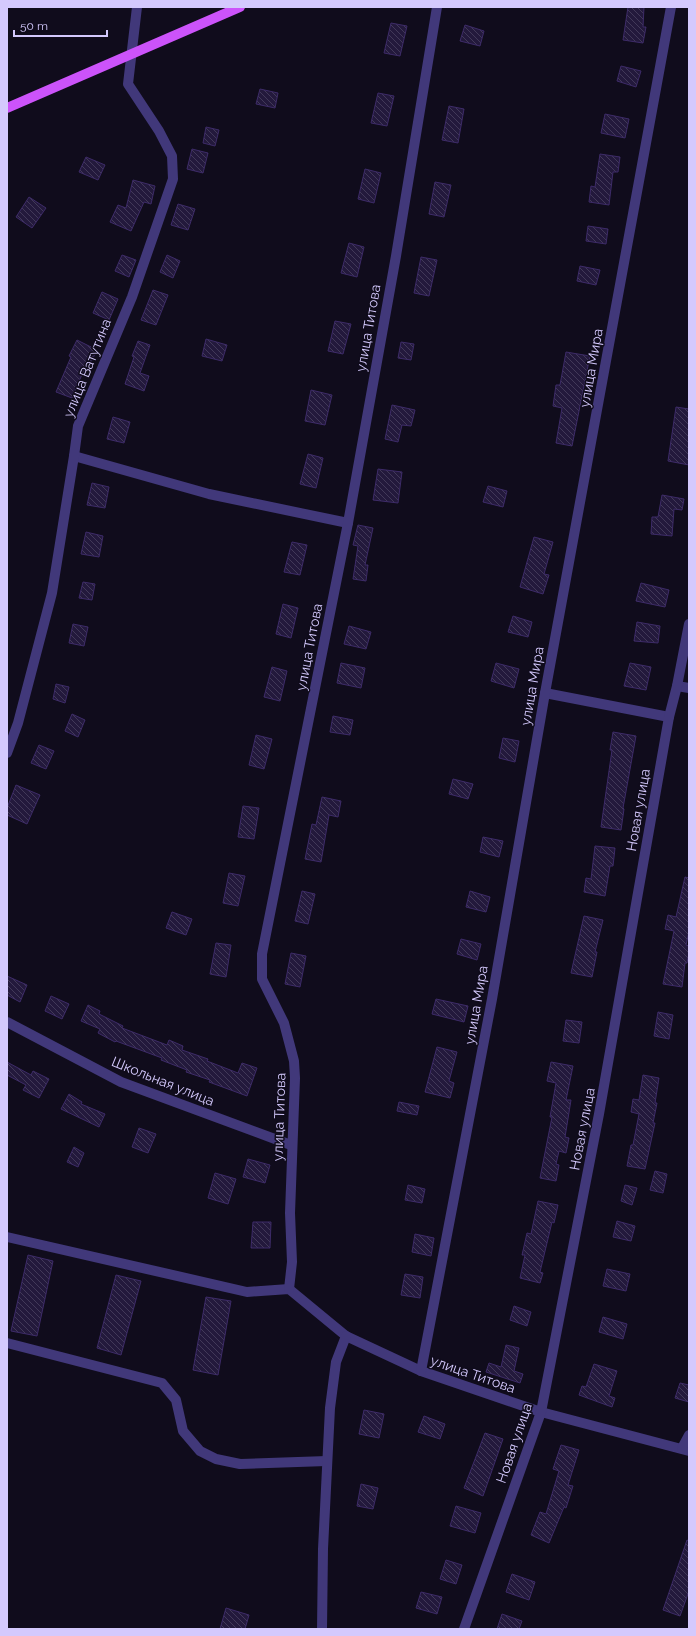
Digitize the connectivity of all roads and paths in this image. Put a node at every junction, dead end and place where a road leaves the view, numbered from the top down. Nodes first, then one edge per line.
1 (137, 7) edge
2 (240, 7) edge
3 (437, 7) edge
4 (671, 7) edge
5 (133, 53) junction
6 (7, 108) edge
7 (74, 456) junction
8 (348, 522) junction
9 (689, 624) edge
10 (677, 686) junction
11 (689, 688) edge
12 (545, 693) junction
13 (668, 717) junction
14 (7, 753) edge
15 (7, 1022) edge
16 (292, 1145) junction
17 (7, 1237) edge
18 (289, 1289) junction
19 (346, 1336) junction
20 (7, 1343) edge
21 (421, 1371) junction
22 (541, 1412) junction
23 (689, 1436) edge
24 (686, 1450) edge
25 (327, 1461) junction
26 (322, 1629) edge
27 (464, 1629) edge

1 - 5 street, улица Ватутина
2 - 5 main road
3 - 8 street, улица Титова
4 - 12 street, улица Мира
5 - 6 main road
5 - 7 street, улица Ватутина
7 - 8 street
7 - 14 street, улица Ватутина
8 - 16 street, улица Титова
9 - 10 street, Новая улица
10 - 11 street
10 - 13 street, Новая улица
12 - 13 street
12 - 21 street, улица Мира
13 - 22 street, Новая улица
15 - 16 street, Школьная улица
16 - 18 street, улица Титова
17 - 18 street
18 - 19 street, улица Титова
19 - 21 street, улица Титова
19 - 25 street
20 - 25 street
21 - 22 street, улица Титова
22 - 24 street, улица Титова
22 - 27 street, Новая улица
23 - 24 street
25 - 26 street

